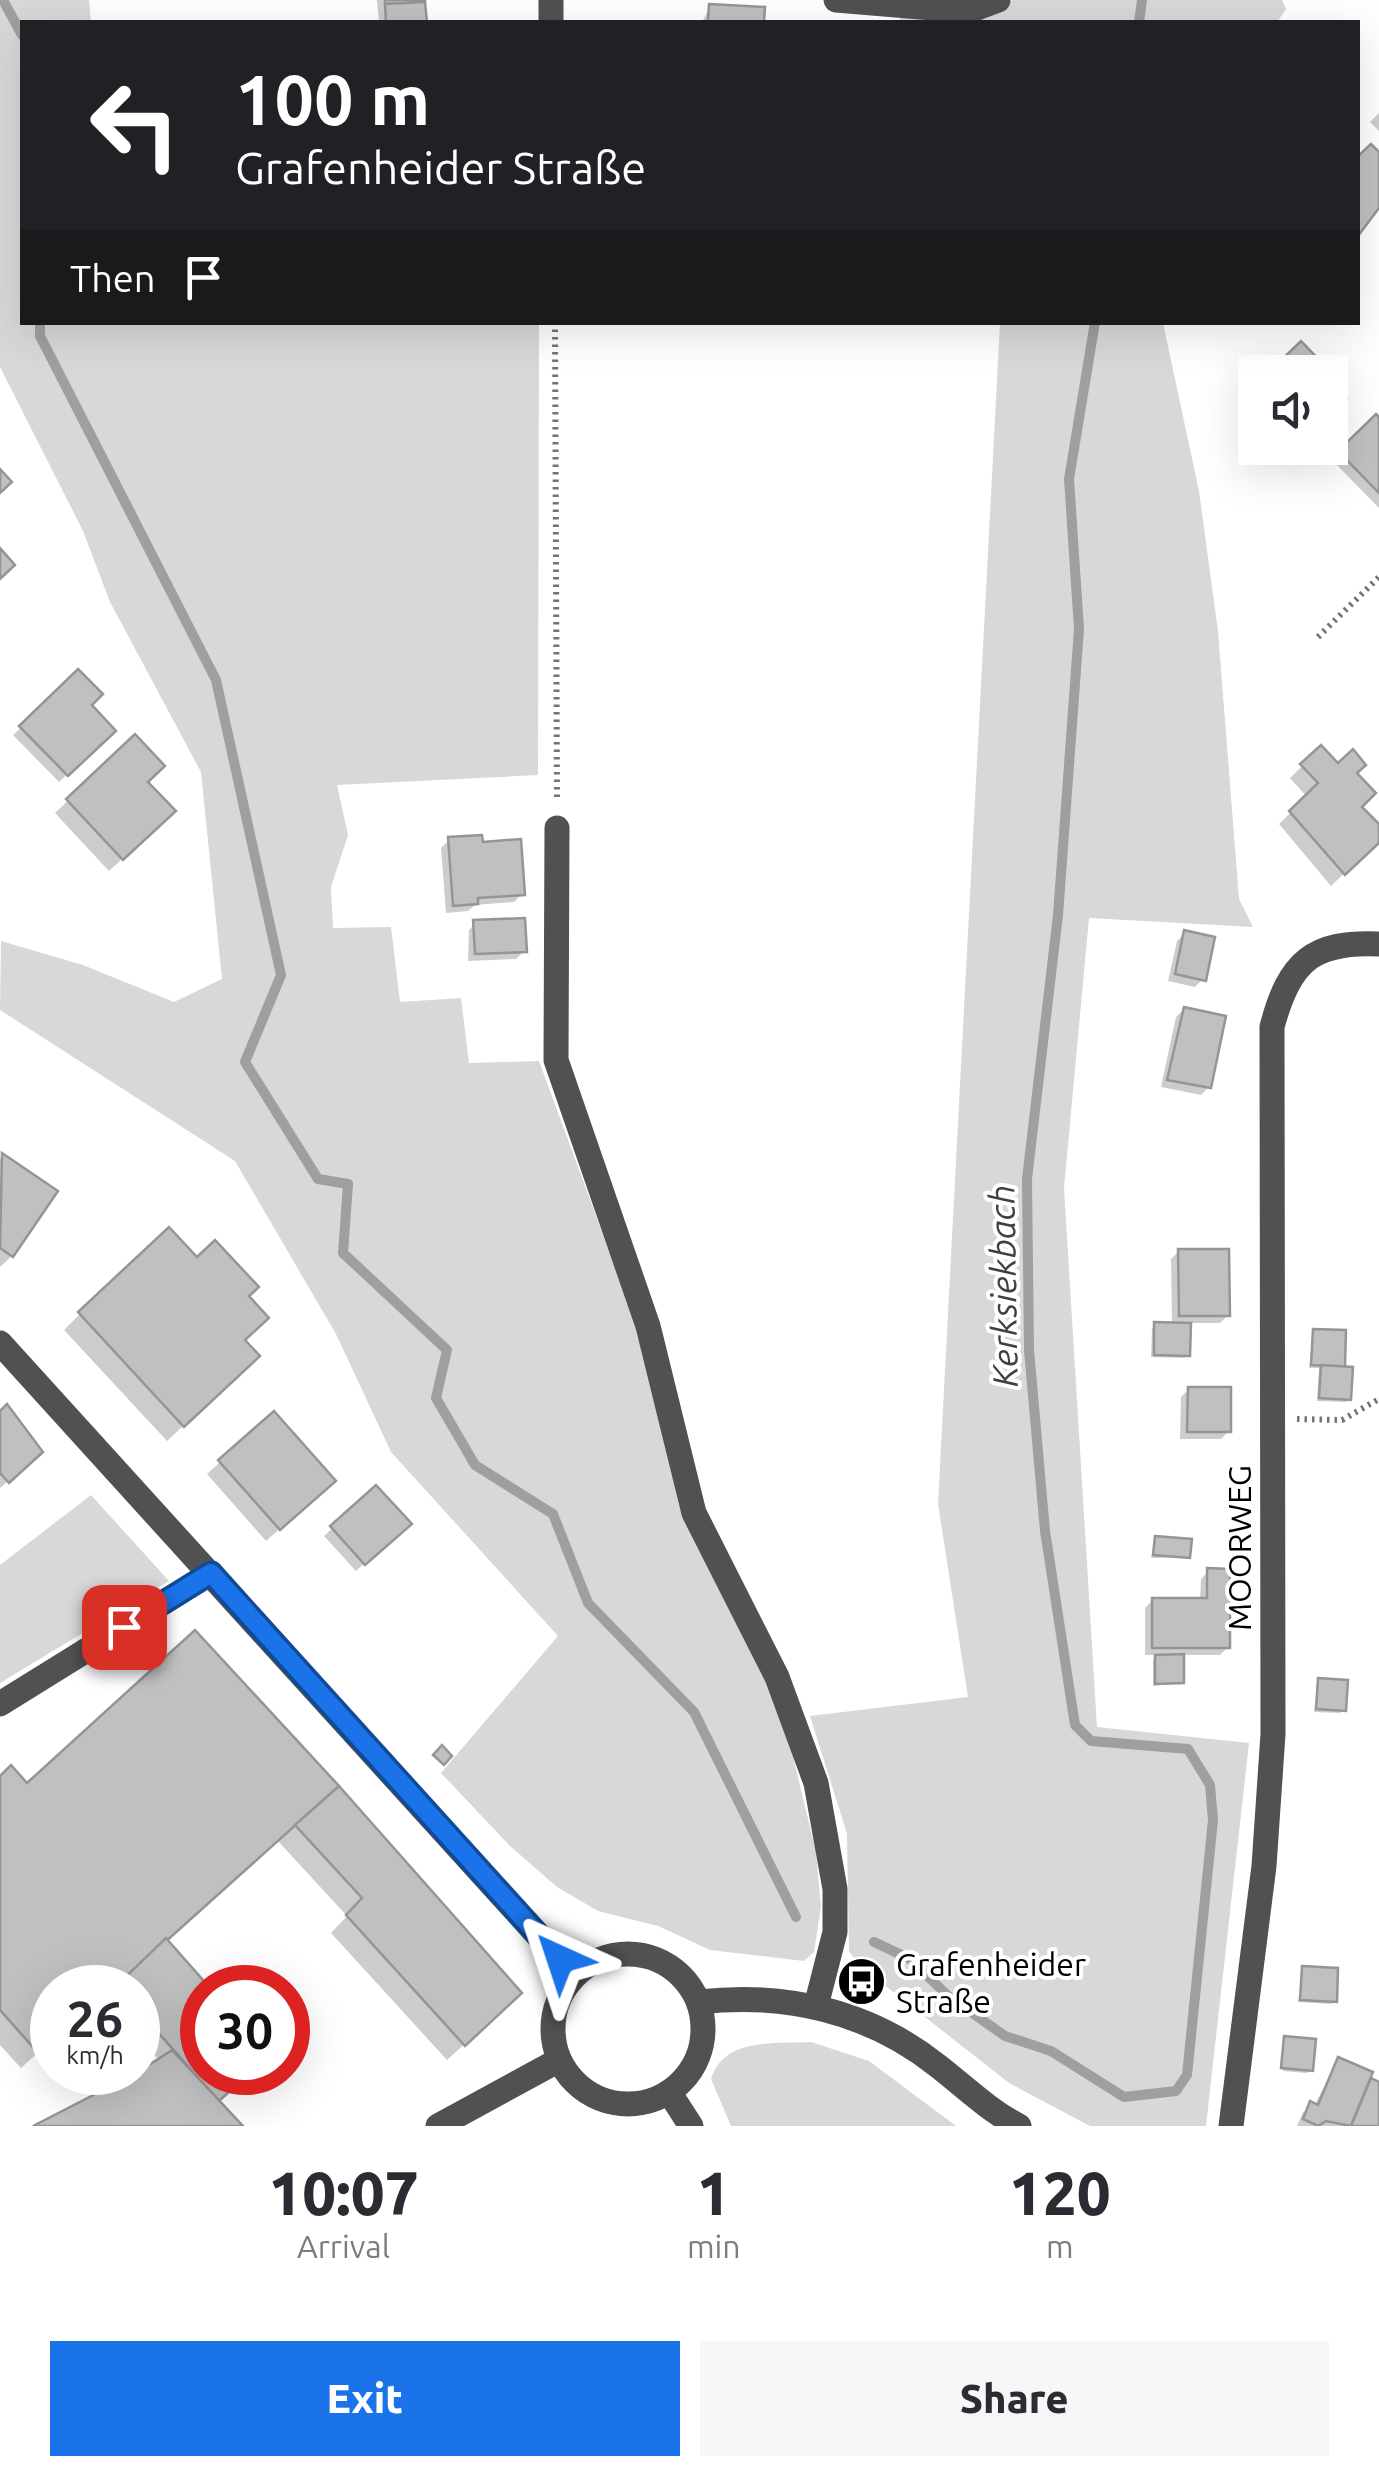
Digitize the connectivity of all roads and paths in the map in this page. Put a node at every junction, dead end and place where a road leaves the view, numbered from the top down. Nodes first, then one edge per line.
1 (836, 0) edge
2 (998, 0) edge
3 (555, 325) edge
4 (1379, 577) edge
5 (1318, 637) dead end
6 (557, 828) joint
7 (1379, 944) edge
8 (0, 1343) edge
9 (1379, 1399) edge
10 (1271, 1418) junction
11 (211, 1573) junction
12 (0, 1704) edge
13 (574, 1975) junction
14 (698, 2002) junction
15 (816, 2006) junction
16 (559, 2060) junction
17 (669, 2092) junction
18 (438, 2126) edge
19 (691, 2126) edge
20 (1018, 2126) edge
21 (1231, 2126) edge

1 - 2 street
3 - 6 path
4 - 5 path
6 - 15 street
7 - 10 street, MOORWEG
8 - 11 street
9 - 10 path
10 - 21 street, MOORWEG
11 - 12 street
11 - 13 street
13 - 14 street
13 - 16 street
14 - 15 street
14 - 17 street
15 - 20 street
16 - 17 street
16 - 18 street
17 - 19 street

